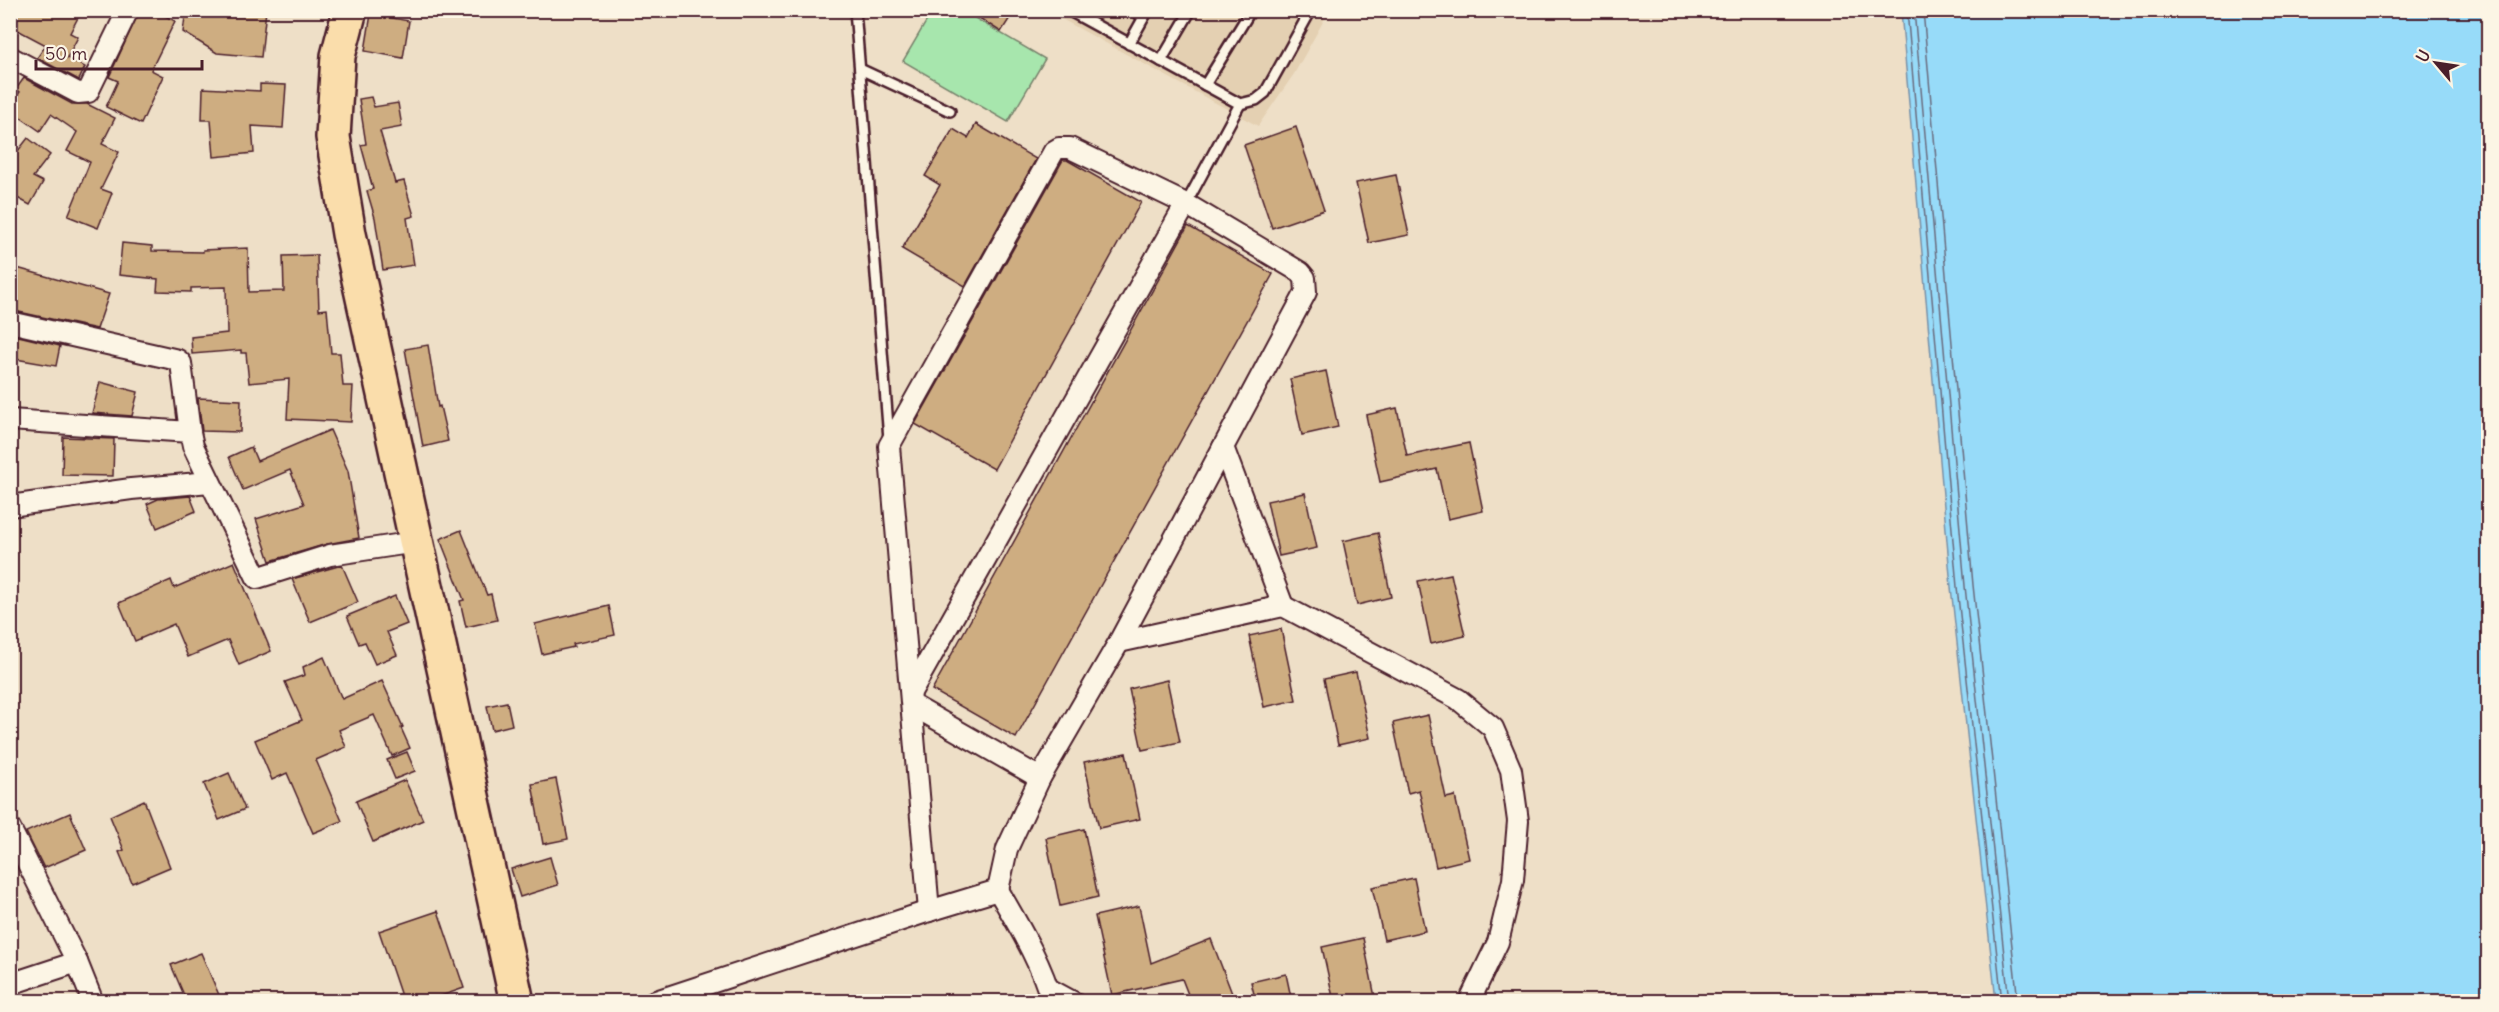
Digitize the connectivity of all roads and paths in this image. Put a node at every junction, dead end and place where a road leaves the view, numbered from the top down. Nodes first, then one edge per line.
1 (128, 10) edge
2 (350, 10) edge
3 (855, 10) edge
4 (1068, 10) edge
5 (1132, 10) edge
6 (1191, 10) edge
7 (1251, 10) edge
8 (1311, 10) edge
9 (1146, 14) edge
10 (1129, 44) junction
11 (10, 57) edge
12 (1161, 61) junction
13 (860, 69) junction
14 (1205, 85) junction
15 (1240, 104) junction
16 (950, 111) dead end
17 (1186, 204) junction
18 (10, 322) edge
19 (10, 420) edge
20 (189, 432) junction
21 (889, 446) junction
22 (1223, 447) junction
23 (210, 482) junction
24 (10, 506) edge
25 (416, 542) junction
26 (1283, 606) junction
27 (1119, 642) junction
28 (911, 698) junction
29 (1040, 778) junction
30 (10, 828) edge
31 (998, 890) junction
32 (929, 911) junction
33 (77, 962) junction
34 (10, 984) edge
35 (1050, 995) edge
36 (93, 1002) edge
37 (517, 1002) edge
38 (653, 1002) edge
39 (1073, 1002) edge
40 (1469, 1002) edge

1 - 11 street
2 - 25 highway
3 - 13 lane
4 - 10 lane
5 - 9 lane
6 - 12 lane
7 - 14 lane
8 - 15 lane
9 - 10 lane
10 - 12 lane
12 - 14 lane
13 - 16 lane
13 - 21 lane
14 - 15 lane
15 - 17 lane
17 - 21 street
17 - 22 street
17 - 28 street
18 - 20 street
19 - 20 street
20 - 23 street
21 - 28 street
22 - 26 street
22 - 27 street
23 - 24 street
23 - 25 street
25 - 37 highway
26 - 27 street
26 - 40 street
27 - 29 street
28 - 29 street
28 - 32 street
29 - 31 street
30 - 33 street
31 - 32 street
31 - 35 street
32 - 38 street
33 - 34 street
33 - 36 street
35 - 39 street

